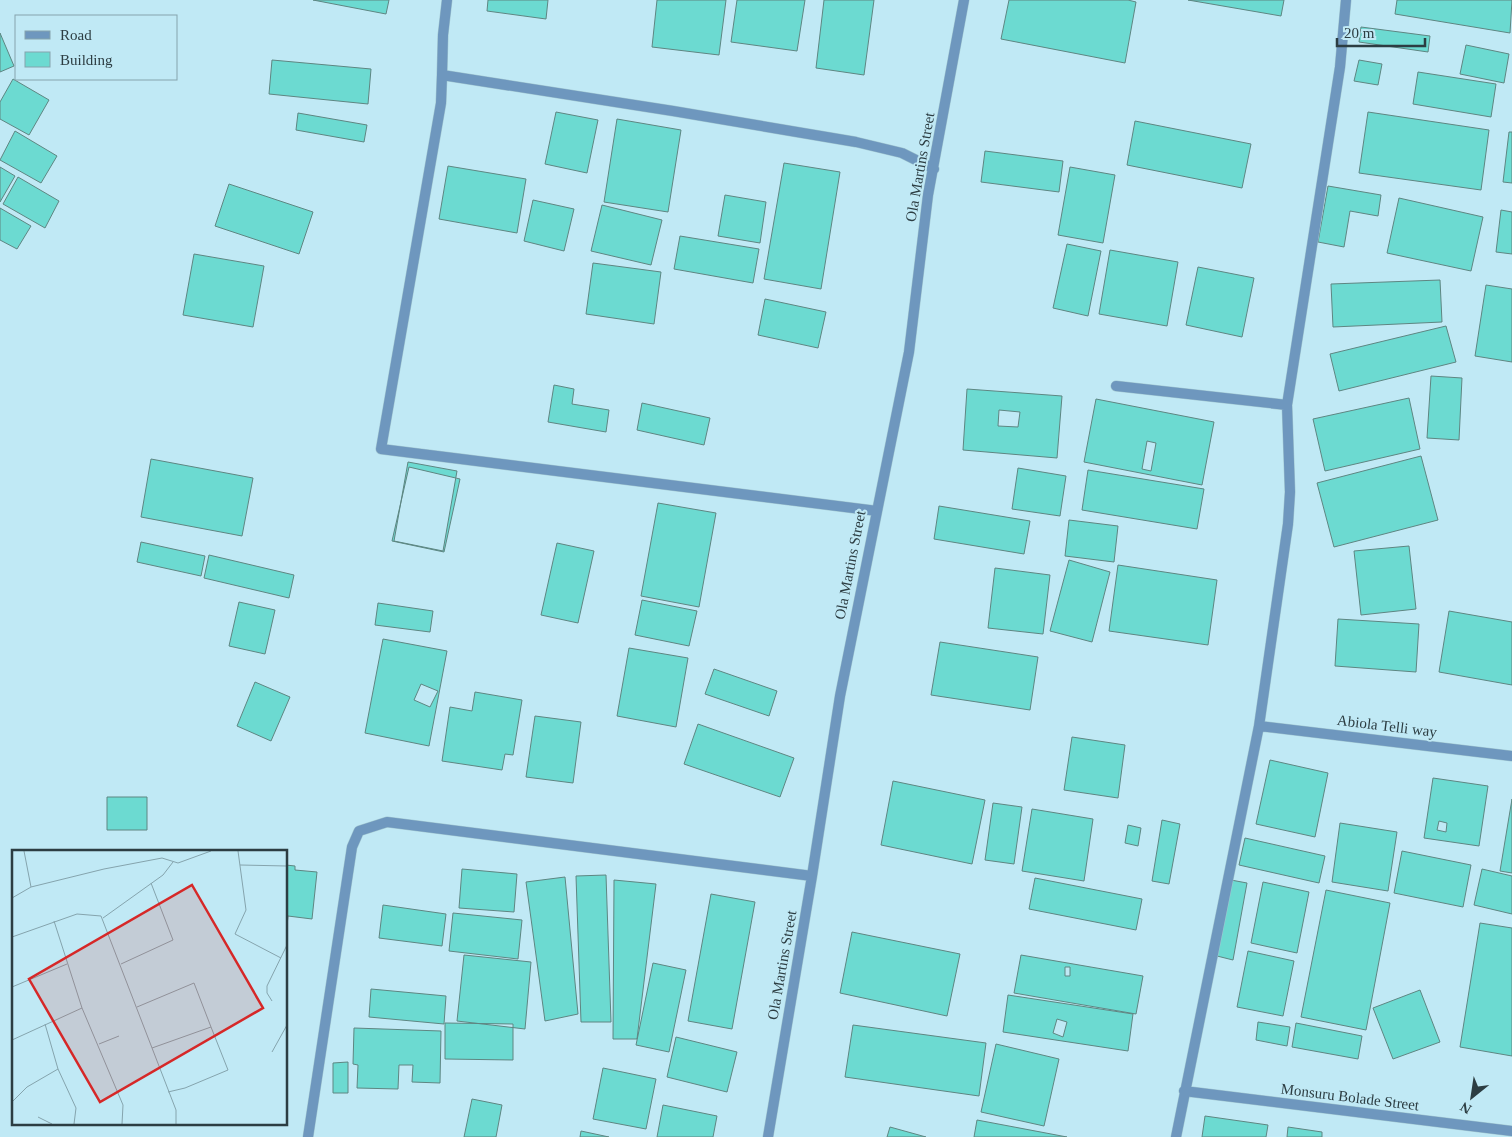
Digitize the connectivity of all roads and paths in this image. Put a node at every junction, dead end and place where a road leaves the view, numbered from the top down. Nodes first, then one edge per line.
1 (447, 0) edge
2 (964, 0) edge
3 (1346, 0) edge
4 (442, 75) junction
5 (934, 169) junction
6 (1116, 386) dead end
7 (1286, 405) junction
8 (877, 511) junction
9 (1259, 726) junction
10 (1512, 756) edge
11 (812, 876) junction
12 (1184, 1092) junction
13 (1512, 1131) edge
14 (308, 1137) edge
15 (768, 1137) edge
16 (1176, 1137) edge

1 - 4 street
2 - 5 street, Ola Martins Street
3 - 7 street
4 - 5 street
4 - 8 street
5 - 8 street, Ola Martins Street
6 - 7 street
7 - 9 street
8 - 11 street, Ola Martins Street
9 - 10 street, Abiola Telli way
9 - 12 street
11 - 14 street
11 - 15 street, Ola Martins Street
12 - 13 street, Monsuru Bolade Street
12 - 16 street

